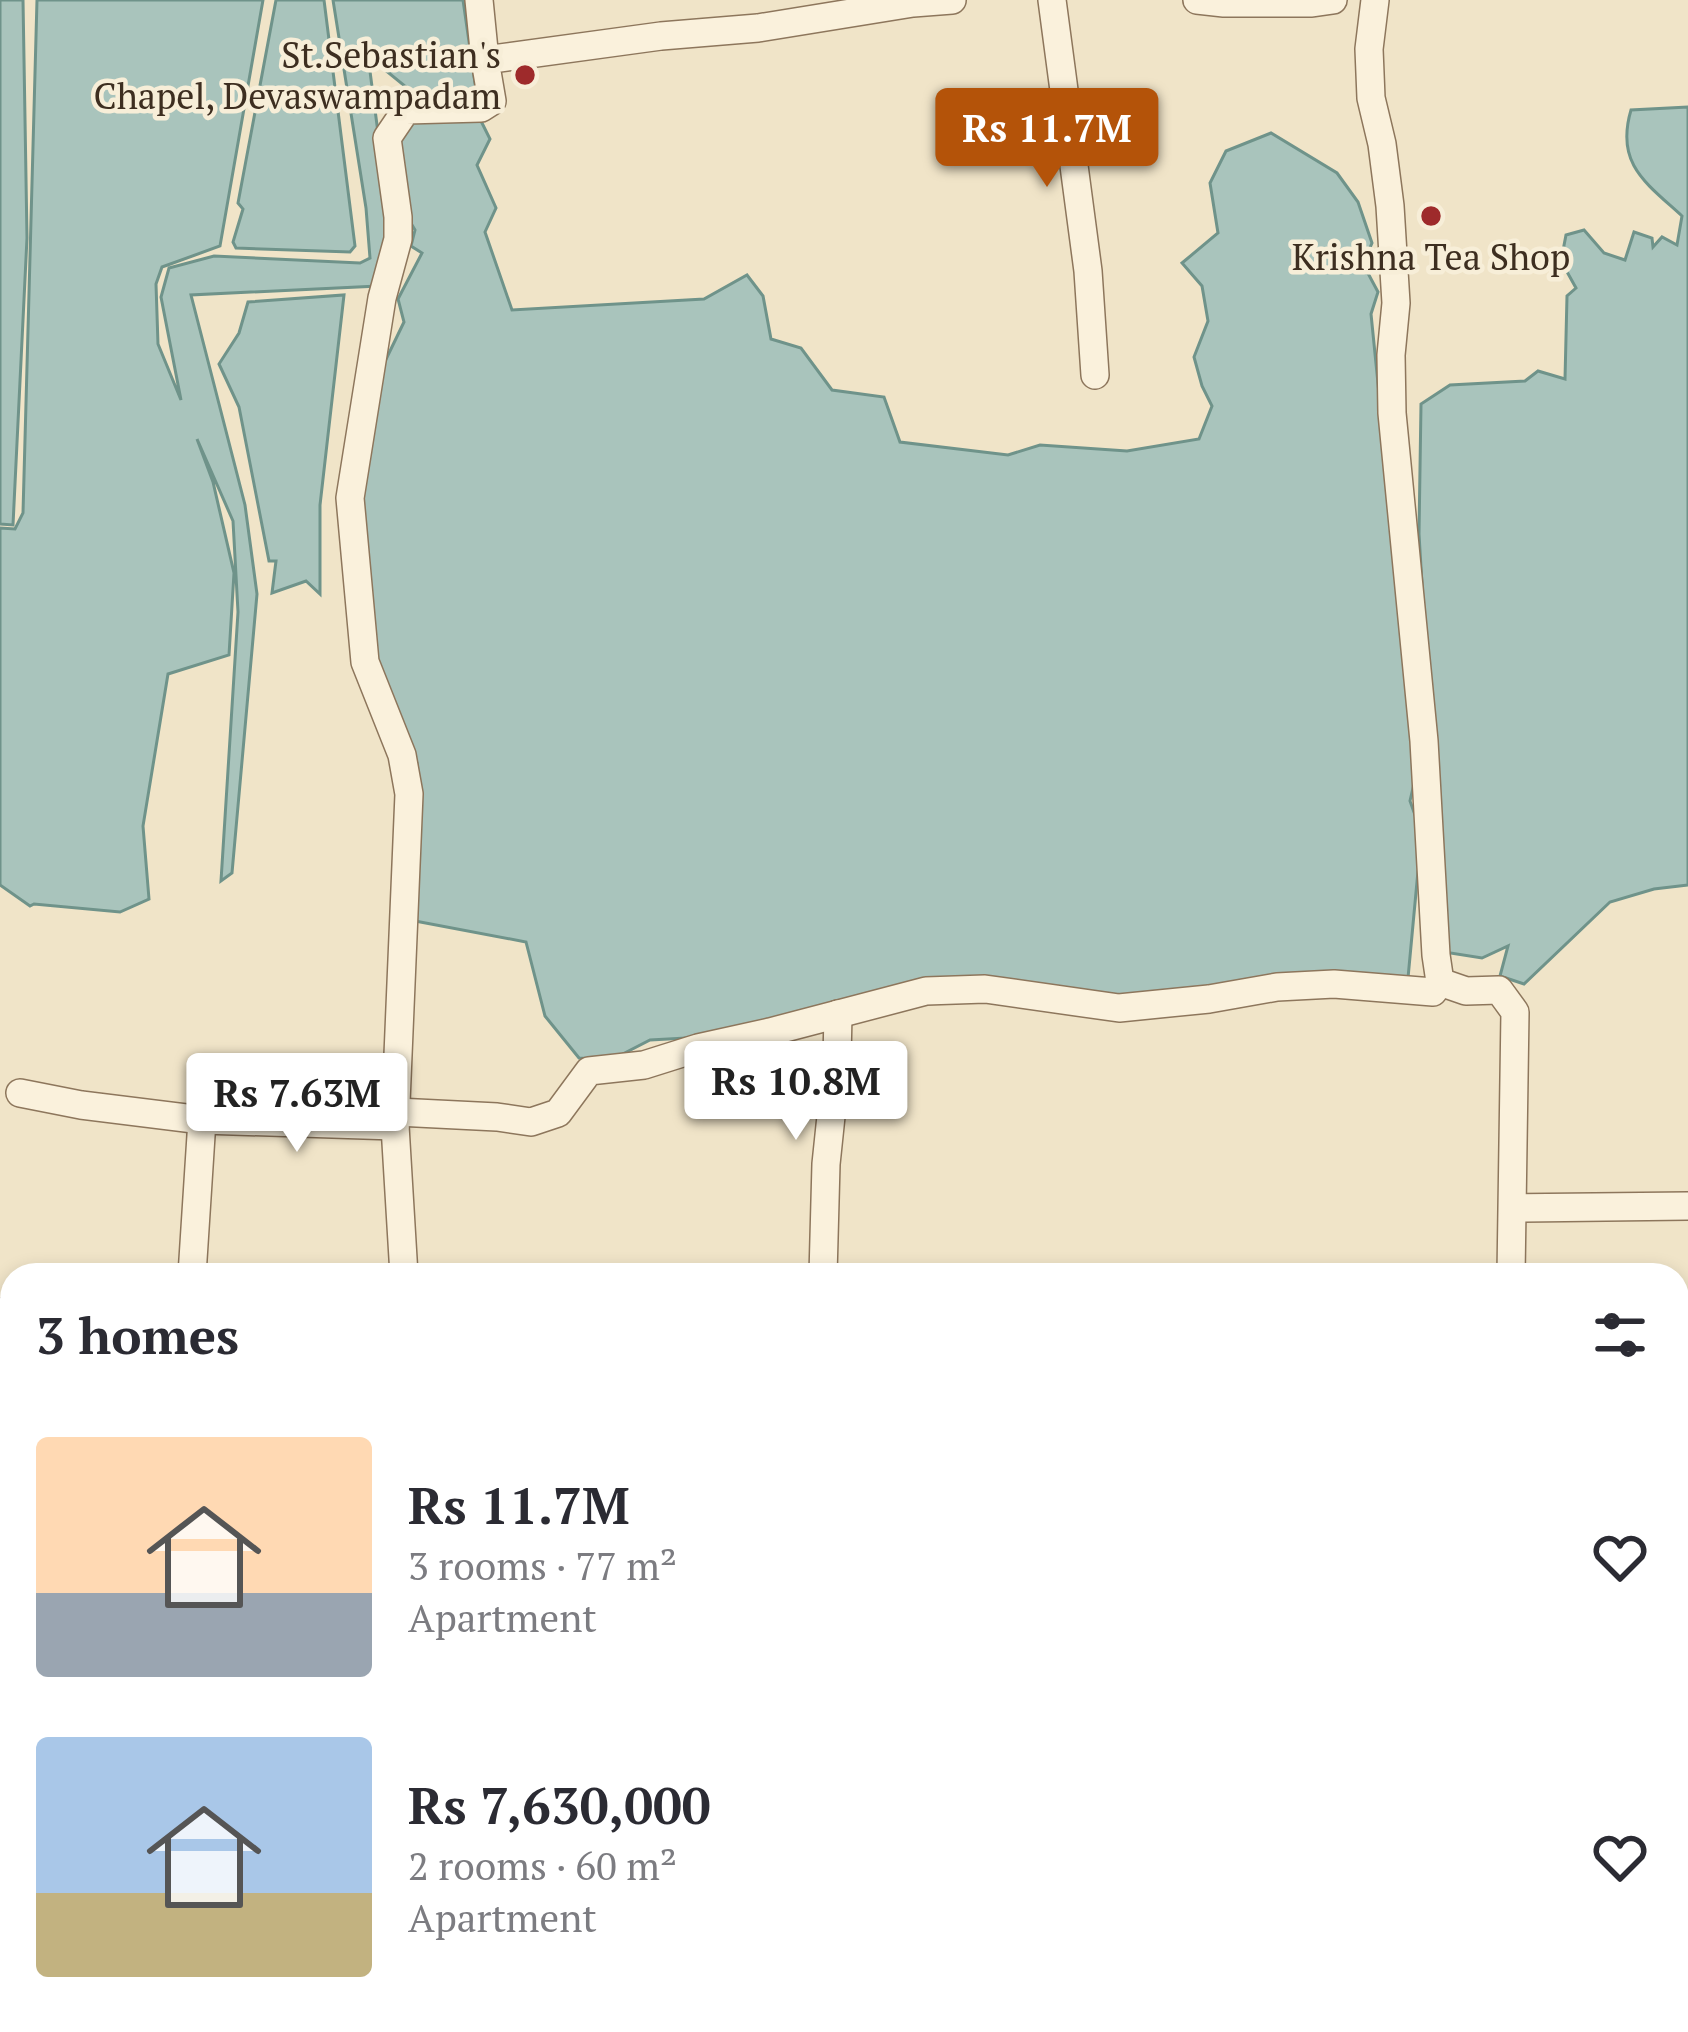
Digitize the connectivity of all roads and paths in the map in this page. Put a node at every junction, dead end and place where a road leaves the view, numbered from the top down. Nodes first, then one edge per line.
1 (479, 0) edge
2 (952, 0) edge
3 (1052, 0) edge
4 (1197, 0) edge
5 (1333, 0) edge
6 (1375, 0) edge
7 (912, 2) edge
8 (484, 59) junction
9 (1095, 376) dead end
10 (1440, 982) junction
11 (838, 1014) junction
12 (20, 1093) dead end
13 (396, 1119) junction
14 (202, 1120) junction
15 (1688, 1206) edge
16 (1513, 1208) junction
17 (193, 1263) edge
18 (403, 1263) edge
19 (823, 1263) edge
20 (1511, 1263) edge

1 - 8 street
2 - 7 street
3 - 9 street
4 - 5 street
6 - 10 street
7 - 8 street
8 - 13 street
10 - 11 street
10 - 16 street
11 - 13 street
11 - 19 street
12 - 14 street
13 - 14 street
13 - 18 street
14 - 17 street
15 - 16 street
16 - 20 street

